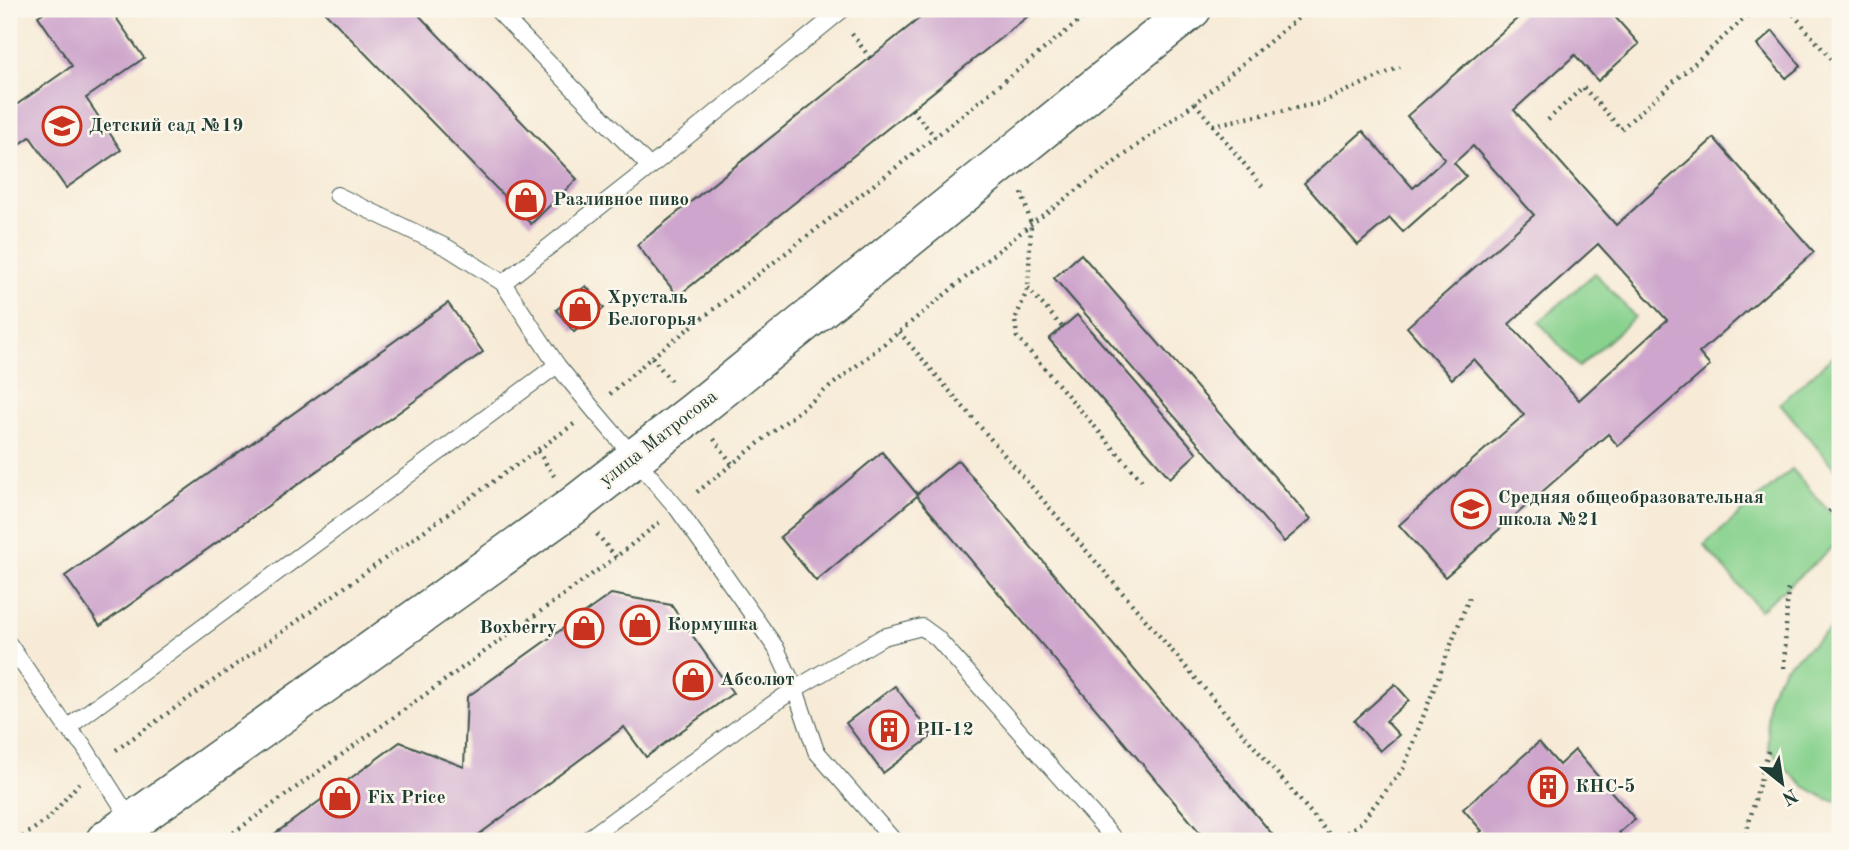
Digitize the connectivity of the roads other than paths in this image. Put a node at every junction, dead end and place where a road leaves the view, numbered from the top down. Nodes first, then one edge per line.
1 (496, 9) edge
2 (843, 9) edge
3 (1192, 9) edge
4 (650, 167) junction
5 (337, 195) dead end
6 (503, 283) junction
7 (557, 365) junction
8 (634, 458) junction
9 (9, 644) edge
10 (795, 689) junction
11 (67, 728) junction
12 (119, 832) edge
13 (585, 841) edge
14 (894, 841) edge
15 (1116, 841) edge

1 - 4 lane
2 - 4 lane
3 - 8 main road, улица Матросова
4 - 6 lane
5 - 6 lane
6 - 7 lane
7 - 8 lane
7 - 11 lane
8 - 10 lane
8 - 12 main road, улица Матросова
9 - 11 lane
10 - 13 lane
10 - 14 lane
10 - 15 lane
11 - 12 lane

